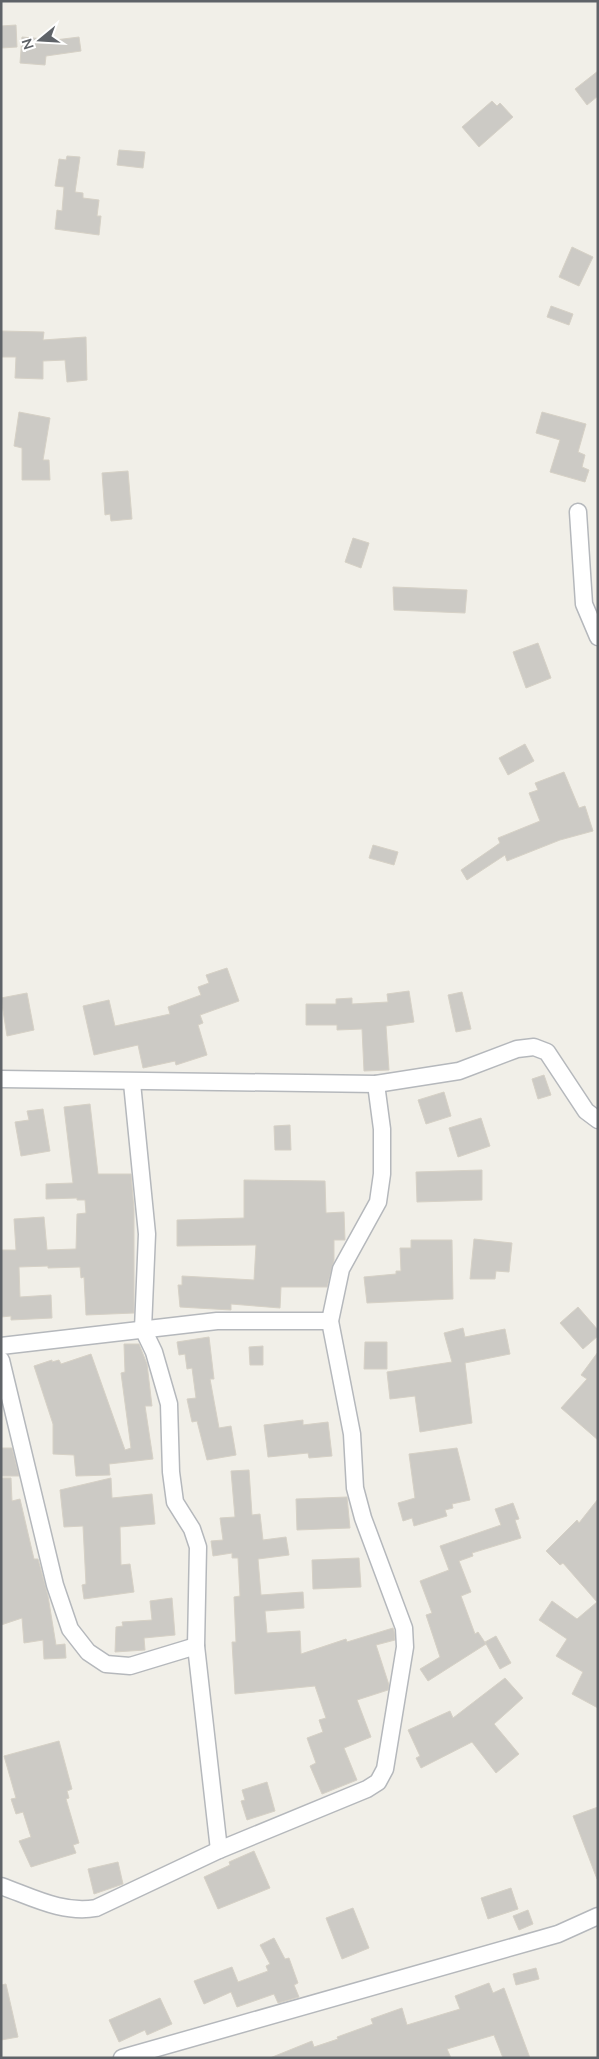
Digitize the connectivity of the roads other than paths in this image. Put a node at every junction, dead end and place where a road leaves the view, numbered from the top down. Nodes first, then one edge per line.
1 (578, 512) dead end
2 (598, 637) edge
3 (1, 1080) edge
4 (132, 1083) junction
5 (376, 1084) junction
6 (598, 1120) edge
7 (330, 1320) junction
8 (142, 1329) junction
9 (1, 1346) edge
10 (1, 1360) edge
11 (196, 1646) junction
12 (219, 1850) junction
13 (1, 1886) edge
14 (598, 1916) edge
15 (122, 2058) edge

1 - 2 street
3 - 4 street
4 - 5 street
4 - 8 street
5 - 6 street
5 - 7 street
7 - 8 street
7 - 12 street
8 - 9 street
8 - 11 street
10 - 11 street
11 - 12 street
12 - 13 street
14 - 15 street

